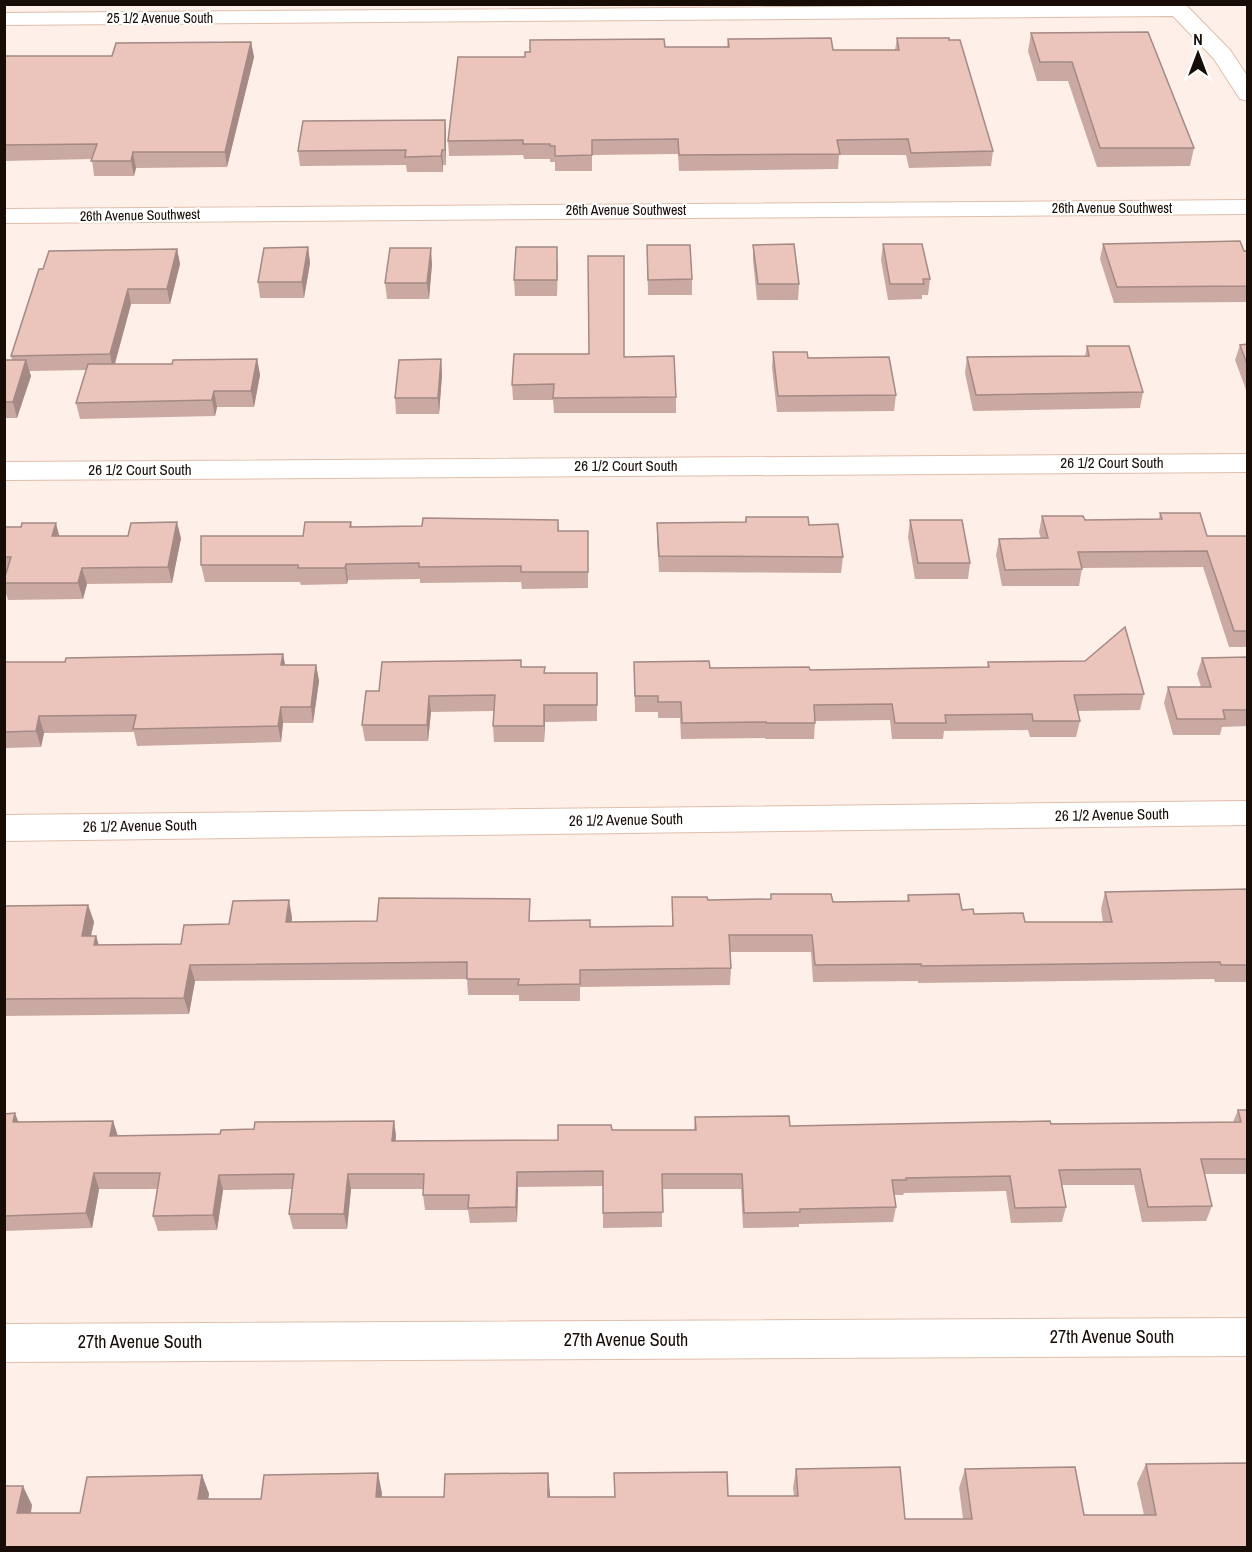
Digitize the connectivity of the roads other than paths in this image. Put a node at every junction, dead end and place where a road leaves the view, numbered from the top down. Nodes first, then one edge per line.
1 (1176, 7) edge
2 (4, 20) edge
3 (1248, 94) edge
4 (1248, 207) edge
5 (4, 216) edge
6 (1248, 463) edge
7 (4, 471) edge
8 (1248, 813) edge
9 (4, 828) edge
10 (1248, 1337) edge
11 (4, 1343) edge

1 - 2 street, 25 1/2 Avenue South
1 - 3 street
4 - 5 street, 26th Avenue Southwest
6 - 7 street, 26 1/2 Court South
8 - 9 street, 26 1/2 Avenue South
10 - 11 street, 27th Avenue South

